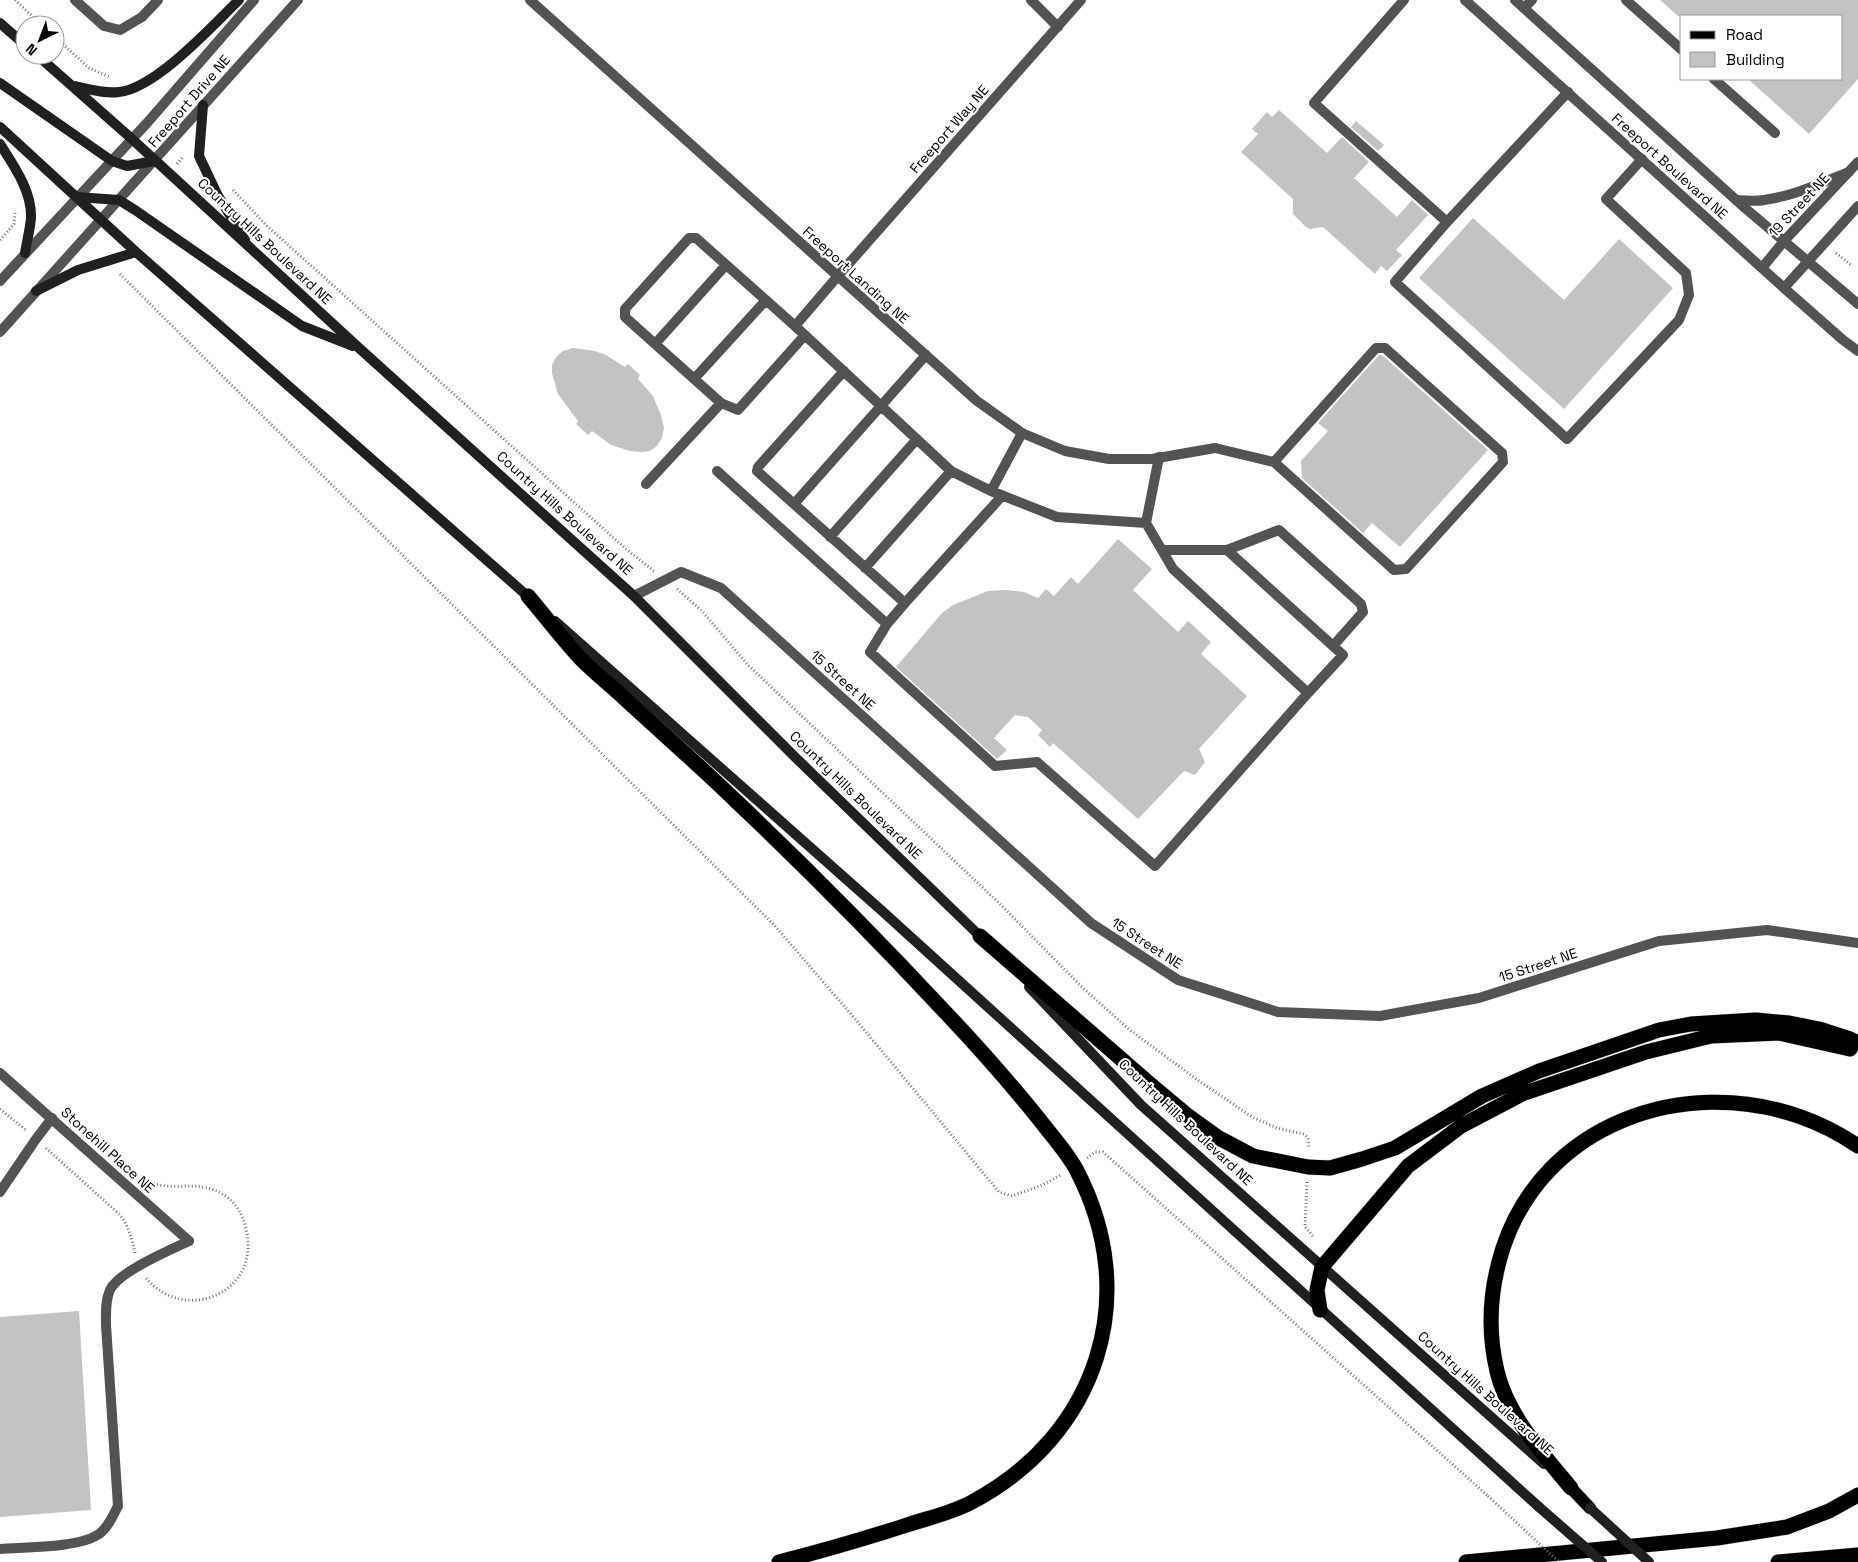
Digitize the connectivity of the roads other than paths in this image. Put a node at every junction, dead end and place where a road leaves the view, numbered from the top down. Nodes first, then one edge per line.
1 (75, 0) edge
2 (158, 0) edge
3 (239, 0) edge
4 (254, 0) edge
5 (298, 0) edge
6 (530, 0) edge
7 (1031, 0) edge
8 (1081, 0) edge
9 (1404, 0) edge
10 (1465, 0) edge
11 (1515, 0) edge
12 (1532, 0) edge
13 (1626, 0) edge
14 (87, 4) edge
15 (1524, 8) junction
16 (0, 23) edge
17 (1058, 27) junction
18 (15, 36) edge
19 (1680, 48) edge
20 (49, 65) edge
21 (1715, 80) edge
22 (0, 84) edge
23 (73, 86) junction
24 (1568, 92) junction
25 (203, 105) junction
26 (0, 127) edge
27 (1774, 133) dead end
28 (132, 139) junction
29 (0, 144) edge
30 (1642, 159) junction
31 (112, 161) junction
32 (154, 161) junction
33 (1858, 162) edge
34 (1849, 172) junction
35 (77, 196) junction
36 (119, 200) junction
37 (1736, 200) junction
38 (1858, 206) edge
39 (101, 220) junction
40 (1447, 222) junction
41 (1784, 241) junction
42 (251, 249) junction
43 (136, 252) junction
44 (25, 253) junction
45 (1807, 262) junction
46 (726, 265) junction
47 (1762, 268) junction
48 (837, 276) junction
49 (0, 281) edge
50 (1784, 288) junction
51 (36, 291) junction
52 (766, 300) junction
53 (1858, 304) edge
54 (795, 326) junction
55 (0, 332) edge
56 (805, 335) junction
57 (656, 344) junction
58 (358, 348) junction
59 (1858, 351) edge
60 (926, 356) junction
61 (844, 371) junction
62 (694, 379) junction
63 (720, 403) junction
64 (881, 406) junction
65 (1022, 433) junction
66 (917, 439) junction
67 (1159, 458) junction
68 (1274, 462) junction
69 (717, 471) dead end
70 (951, 471) junction
71 (646, 484) dead end
72 (991, 491) junction
73 (1002, 496) junction
74 (794, 504) junction
75 (1146, 523) junction
76 (830, 537) junction
77 (1162, 550) junction
78 (1227, 550) junction
79 (864, 568) junction
80 (528, 596) junction
81 (634, 596) junction
82 (905, 603) junction
83 (886, 624) junction
84 (1333, 646) junction
85 (1308, 693) junction
86 (980, 936) junction
87 (1858, 943) edge
88 (1858, 1043) edge
89 (1858, 1052) edge
90 (3, 1074) edge
91 (52, 1118) junction
92 (1858, 1146) edge
93 (0, 1192) edge
94 (1322, 1267) junction
95 (1320, 1310) junction
96 (1571, 1488) junction
97 (1858, 1495) edge
98 (1590, 1508) joint
99 (0, 1549) edge
100 (1858, 1555) edge
101 (779, 1562) edge
102 (1466, 1562) edge
103 (1602, 1562) edge
104 (1649, 1562) edge
105 (1778, 1562) edge

1 - 14 street
2 - 14 street
3 - 23 main road
4 - 28 street, Freeport Drive NE
5 - 25 street, Freeport Drive NE
6 - 48 street, Freeport Landing NE
7 - 17 street
8 - 17 street, Freeport Way NE
9 - 40 street
10 - 24 street, Freeport Boulevard NE
11 - 15 street, Freeport Boulevard NE
12 - 15 street
13 - 19 street
15 - 37 street, Freeport Boulevard NE
16 - 18 main road
17 - 48 street, Freeport Way NE
20 - 23 main road, Country Hills Boulevard NE
21 - 27 street
22 - 31 main road
23 - 28 main road, Country Hills Boulevard NE
24 - 30 street, Freeport Boulevard NE
24 - 40 street
25 - 32 street, Freeport Drive NE
25 - 42 main road
26 - 35 main road
28 - 31 street, Freeport Drive NE
28 - 32 main road, Country Hills Boulevard NE
29 - 44 main road
30 - 40 street
30 - 47 street, Freeport Boulevard NE
31 - 32 main road
31 - 35 street, Freeport Drive NE
32 - 36 street, Freeport Drive NE
32 - 42 main road, Country Hills Boulevard NE
33 - 34 street, 19 Street NE
34 - 37 street
34 - 41 street, 19 Street NE
35 - 36 main road
35 - 39 main road
35 - 44 street, Freeport Drive NE
36 - 39 street, Freeport Drive NE
36 - 58 main road
37 - 41 street, Freeport Boulevard NE
38 - 45 street
39 - 43 main road
39 - 51 street, Freeport Drive NE
41 - 45 street, Freeport Boulevard NE
41 - 47 street, 19 Street NE
42 - 58 main road, Country Hills Boulevard NE
43 - 51 main road
43 - 80 main road
44 - 49 street, Freeport Drive NE
45 - 50 street
45 - 53 street, Freeport Boulevard NE
46 - 52 street
46 - 57 street
46 - 57 street
47 - 50 street, Freeport Boulevard NE
48 - 54 street, Freeport Way NE
48 - 60 street, Freeport Landing NE
50 - 59 street, Freeport Boulevard NE
51 - 55 street, Freeport Drive NE
52 - 54 street
52 - 62 street
54 - 56 street
56 - 61 street
56 - 63 street
57 - 62 street
58 - 81 main road, Country Hills Boulevard NE
60 - 64 street
60 - 65 street, Freeport Landing NE
61 - 64 street
61 - 74 street
62 - 63 street
63 - 71 street
64 - 66 street
64 - 74 street
65 - 67 street, Freeport Landing NE
65 - 72 street
66 - 70 street
66 - 76 street
67 - 68 street, Freeport Landing NE
67 - 75 street
68 - 68 street
69 - 83 street
70 - 72 street
70 - 79 street
72 - 73 street
73 - 75 street
73 - 82 street
74 - 76 street
75 - 77 street
76 - 79 street
77 - 78 street
77 - 85 street
78 - 84 street
78 - 84 street
79 - 82 street
80 - 95 main road
80 - 101 highway
81 - 86 main road, Country Hills Boulevard NE
81 - 87 street, 15 Street NE
82 - 83 street
83 - 85 street
84 - 85 street
86 - 88 highway
86 - 94 main road, Country Hills Boulevard NE
89 - 94 highway
90 - 91 street, Stonehill Place NE
91 - 93 street
91 - 99 street, Stonehill Place NE
92 - 96 highway
94 - 95 highway
94 - 96 main road, Country Hills Boulevard NE
95 - 103 main road, bridge
96 - 98 main road, Country Hills Boulevard NE
97 - 102 highway
98 - 104 main road, Country Hills Boulevard NE, bridge
100 - 105 highway

